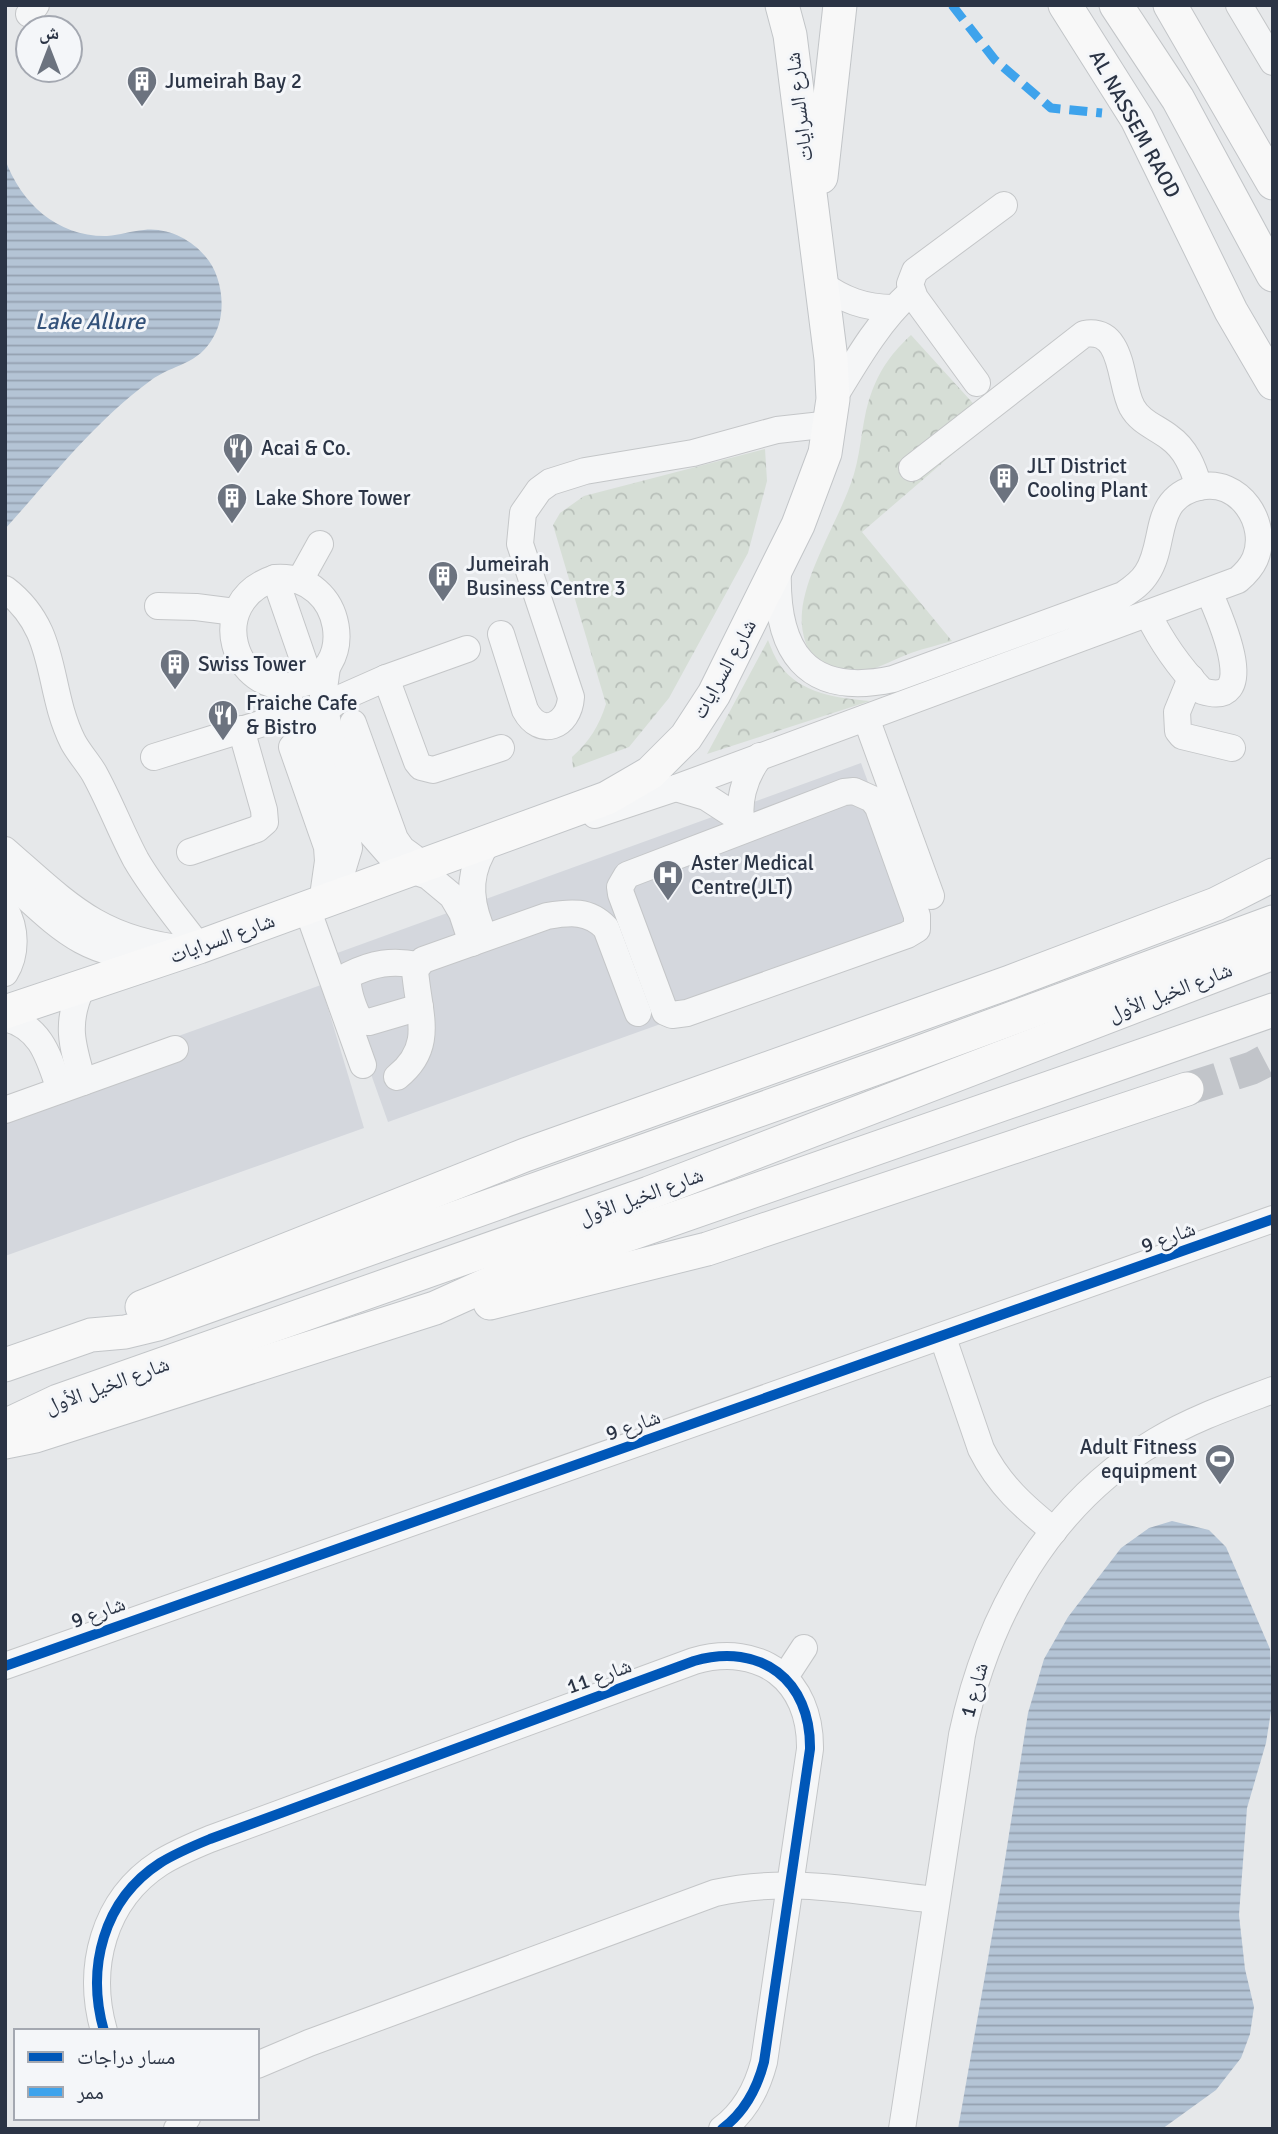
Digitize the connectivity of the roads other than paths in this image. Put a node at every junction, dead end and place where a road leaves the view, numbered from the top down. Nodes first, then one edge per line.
1 (782, 5) edge
2 (840, 5) edge
3 (1065, 5) edge
4 (1116, 5) edge
5 (1149, 5) edge
6 (1170, 5) edge
7 (1239, 5) edge
8 (1273, 62) edge
9 (1217, 83) junction
10 (1273, 183) edge
11 (1004, 205) dead end
12 (819, 271) junction
13 (1273, 275) edge
14 (902, 300) junction
15 (977, 383) dead end
16 (1273, 383) edge
17 (832, 411) junction
18 (912, 468) dead end
19 (1199, 487) junction
20 (320, 544) dead end
21 (778, 567) junction
22 (279, 580) junction
23 (5, 589) edge
24 (1209, 592) junction
25 (158, 606) dead end
26 (235, 612) junction
27 (1148, 614) junction
28 (501, 634) dead end
29 (467, 649) dead end
30 (300, 669) junction
31 (386, 678) junction
32 (1191, 678) junction
33 (314, 715) junction
34 (866, 718) junction
35 (353, 723) dead end
36 (241, 729) junction
37 (292, 747) dead end
38 (501, 748) dead end
39 (1232, 748) dead end
40 (760, 756) junction
41 (154, 757) dead end
42 (676, 788) junction
43 (741, 824) junction
44 (499, 838) junction
45 (5, 850) edge
46 (190, 852) dead end
47 (419, 867) junction
48 (1273, 875) edge
49 (5, 878) edge
50 (1273, 891) edge
51 (931, 897) dead end
52 (320, 903) junction
53 (1216, 904) junction
54 (5, 909) edge
55 (1273, 922) edge
56 (479, 941) junction
57 (184, 952) junction
58 (1273, 953) edge
59 (418, 965) junction
60 (5, 973) edge
61 (82, 987) junction
62 (420, 1007) junction
63 (1273, 1010) edge
64 (5, 1012) edge
65 (638, 1013) dead end
66 (5, 1018) edge
67 (175, 1049) dead end
68 (363, 1065) dead end
69 (397, 1077) dead end
70 (72, 1086) junction
71 (1187, 1089) tunnel mouth
72 (5, 1111) edge
73 (1273, 1219) edge
74 (435, 1308) junction
75 (91, 1335) junction
76 (943, 1338) junction
77 (5, 1365) edge
78 (1273, 1390) edge
79 (5, 1426) edge
80 (5, 1442) edge
81 (1054, 1531) junction
82 (804, 1648) dead end
83 (5, 1666) edge
84 (785, 1677) junction
85 (790, 1884) junction
86 (936, 1900) junction
87 (104, 2029) edge
88 (259, 2064) edge
89 (722, 2129) edge
90 (902, 2129) edge

1 - 12 main road, شارع السرايات
2 - 12 main road
3 - 16 main road, AL NASSEM RAOD
4 - 13 main road
5 - 9 main road
6 - 9 main road
7 - 8 street
9 - 10 main road
11 - 14 street
12 - 14 street
12 - 17 main road, شارع السرايات
14 - 15 street
14 - 17 street
17 - 21 main road, شارع السرايات
17 - 28 street
18 - 19 street
19 - 21 street
19 - 24 street
20 - 22 street
21 - 44 main road, شارع السرايات
22 - 26 street
22 - 30 street
22 - 30 street
23 - 57 street
24 - 27 street
24 - 32 street
25 - 26 street
26 - 30 street
27 - 32 street
27 - 34 street
29 - 31 street
30 - 31 street
30 - 33 street
30 - 33 street
30 - 36 street
31 - 33 street
31 - 38 street
32 - 39 street
33 - 36 street
33 - 47 street
33 - 52 street
34 - 40 street
34 - 51 street
35 - 47 street
36 - 41 street
36 - 46 street
37 - 52 street
40 - 42 street
40 - 43 street
42 - 43 street
42 - 44 street
43 - 43 street
44 - 47 main road, شارع السرايات
44 - 56 street
45 - 57 street
47 - 52 main road, شارع السرايات
47 - 56 street
48 - 53 main road
49 - 57 street
50 - 53 main road
52 - 57 main road, شارع السرايات
52 - 68 street
53 - 75 main road
54 - 60 street
55 - 75 main road, شارع الخيل الأول
56 - 59 street
56 - 65 street
57 - 61 main road, شارع السرايات
58 - 79 main road, شارع الخيل الأول
59 - 62 street
59 - 62 street
61 - 64 main road, شارع السرايات
61 - 70 street
62 - 69 street
63 - 74 main road
66 - 70 street
67 - 70 street
70 - 72 street
71 - 74 main road
73 - 76 street, شارع 9
74 - 80 main road
75 - 77 main road, شارع الخيل الأول
76 - 81 street
76 - 83 street, شارع 9
78 - 81 street, شارع 1
81 - 86 street, شارع 1
82 - 84 street
84 - 85 street, شارع 11
84 - 87 street, شارع 11
85 - 86 street
85 - 88 street
85 - 89 street, شارع 11
86 - 90 street, شارع 1

